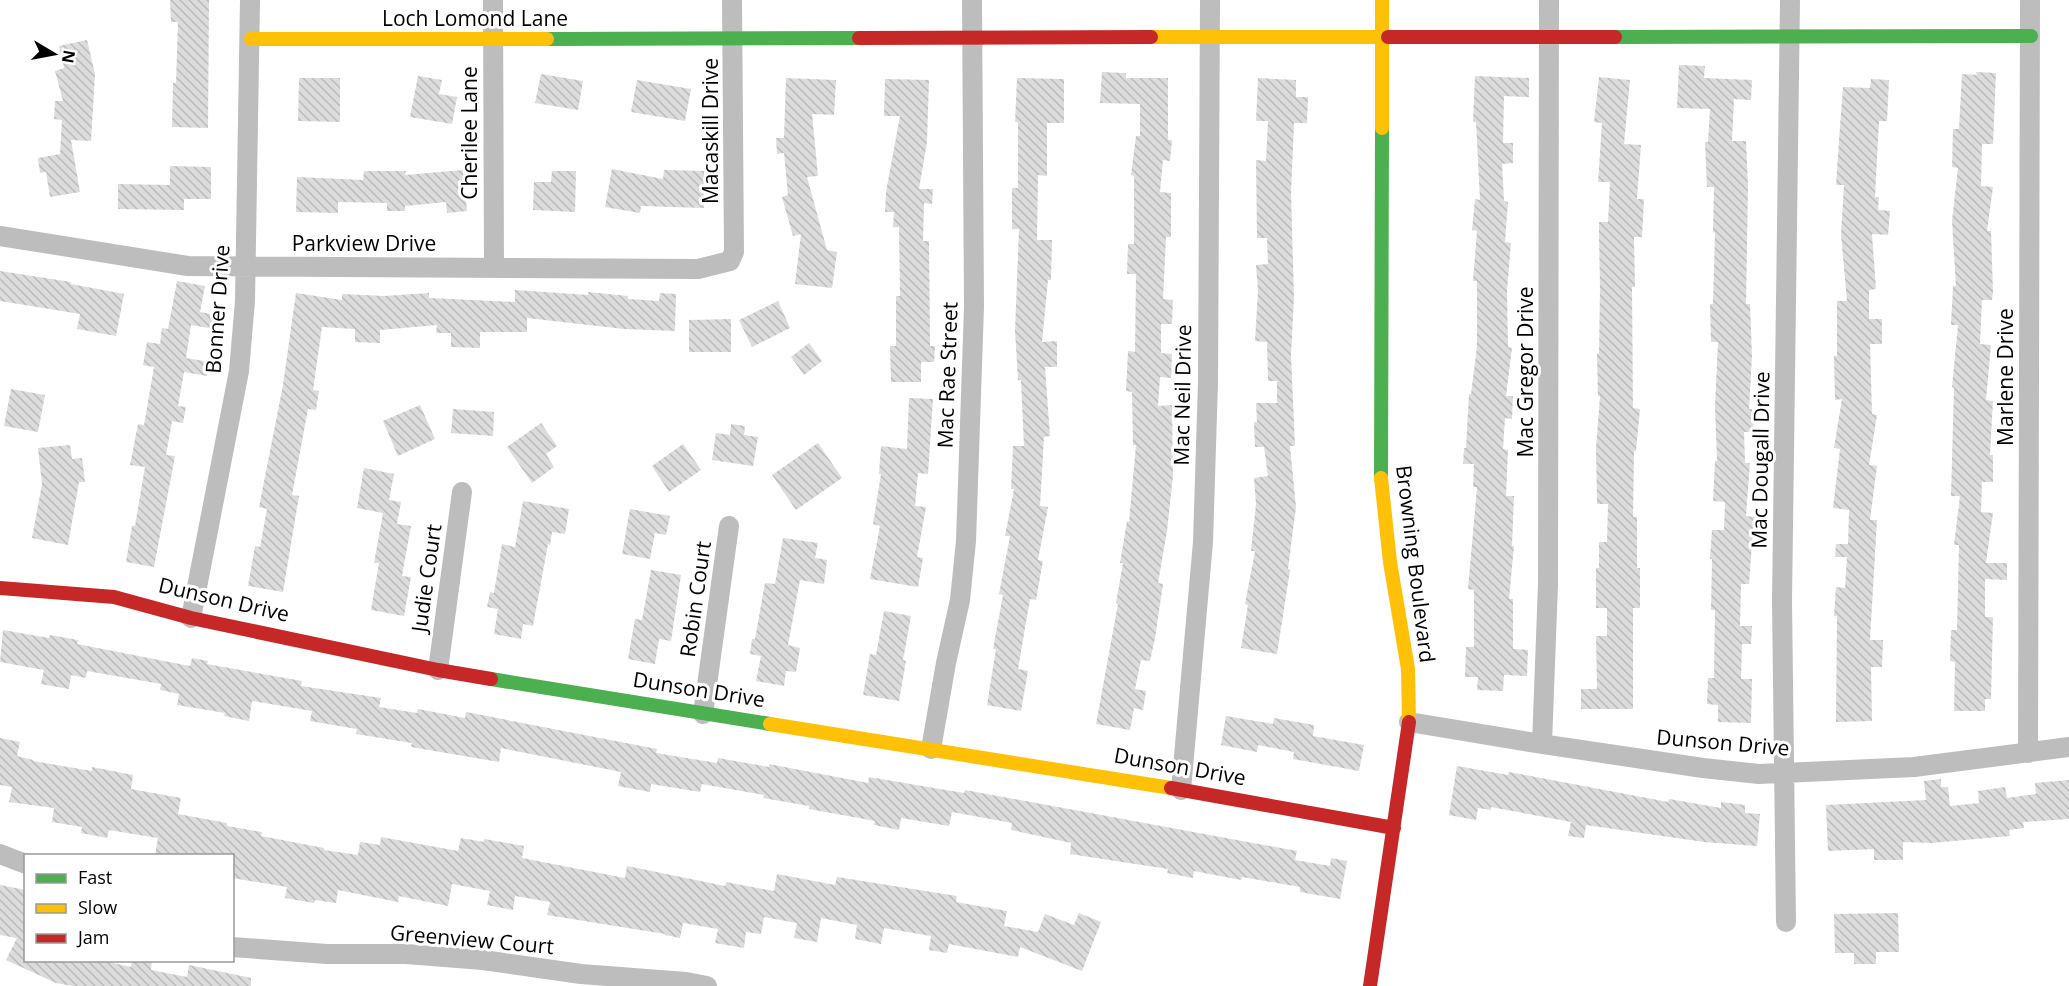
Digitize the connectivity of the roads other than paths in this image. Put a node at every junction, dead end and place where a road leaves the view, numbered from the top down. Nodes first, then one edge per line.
1 (250, 0) edge
2 (493, 0) edge
3 (732, 0) edge
4 (972, 0) edge
5 (1209, 0) edge
6 (1382, 0) edge
7 (1549, 0) edge
8 (1790, 0) edge
9 (2030, 0) edge
10 (2031, 36) junction
11 (1381, 37) junction
12 (1549, 37) junction
13 (1790, 37) junction
14 (733, 38) junction
15 (972, 38) junction
16 (1209, 38) junction
17 (251, 39) junction
18 (493, 39) junction
19 (0, 236) edge
20 (730, 261) joint
21 (494, 266) junction
22 (246, 267) junction
23 (462, 492) dead end
24 (729, 526) dead end
25 (0, 588) edge
26 (191, 618) junction
27 (438, 670) junction
28 (703, 714) junction
29 (1409, 722) junction
30 (1542, 744) junction
31 (2069, 747) edge
32 (931, 749) junction
33 (2028, 753) junction
34 (1785, 774) junction
35 (1181, 790) junction
36 (1394, 828) junction
37 (0, 854) edge
38 (24, 863) edge
39 (1786, 922) dead end
40 (234, 947) edge
41 (579, 980) edge
42 (707, 986) edge
43 (1370, 986) edge

1 - 17 street, Bonner Drive
2 - 18 street, Cherilee Lane
3 - 14 street, Macaskill Drive
4 - 15 street, Mac Rae Street
5 - 16 street, Mac Neil Drive
6 - 11 street, Browning Boulevard
7 - 12 street, Mac Gregor Drive
8 - 13 street, Mac Dougall Drive
9 - 10 street, Marlene Drive
10 - 13 street, Loch Lomond Lane
10 - 33 street, Marlene Drive
11 - 12 street, Loch Lomond Lane
11 - 16 street, Loch Lomond Lane
11 - 29 street, Browning Boulevard
12 - 13 street, Loch Lomond Lane
12 - 30 street, Mac Gregor Drive
13 - 34 street, Mac Dougall Drive
14 - 15 street, Loch Lomond Lane
14 - 18 street, Loch Lomond Lane
14 - 20 street, Macaskill Drive
15 - 16 street, Loch Lomond Lane
15 - 32 street, Mac Rae Street
16 - 35 street, Mac Neil Drive
17 - 18 street, Loch Lomond Lane
17 - 22 street, Bonner Drive
18 - 21 street, Cherilee Lane
19 - 22 street, Parkview Drive
20 - 21 street, Parkview Drive
21 - 22 street, Parkview Drive
22 - 26 street, Bonner Drive
23 - 27 street, Judie Court
24 - 28 street, Robin Court
25 - 26 street, Dunson Drive
26 - 27 street, Dunson Drive
27 - 28 street, Dunson Drive
28 - 32 street, Dunson Drive
29 - 30 street, Dunson Drive
29 - 36 street, Browning Boulevard
30 - 34 street, Dunson Drive
31 - 33 street, Dunson Drive
32 - 35 street, Dunson Drive
33 - 34 street, Dunson Drive
34 - 39 street, Mac Dougall Drive
35 - 36 street, Dunson Drive
36 - 43 street, Browning Boulevard
37 - 38 street
40 - 41 street, Greenview Court
41 - 42 street, Greenview Court

